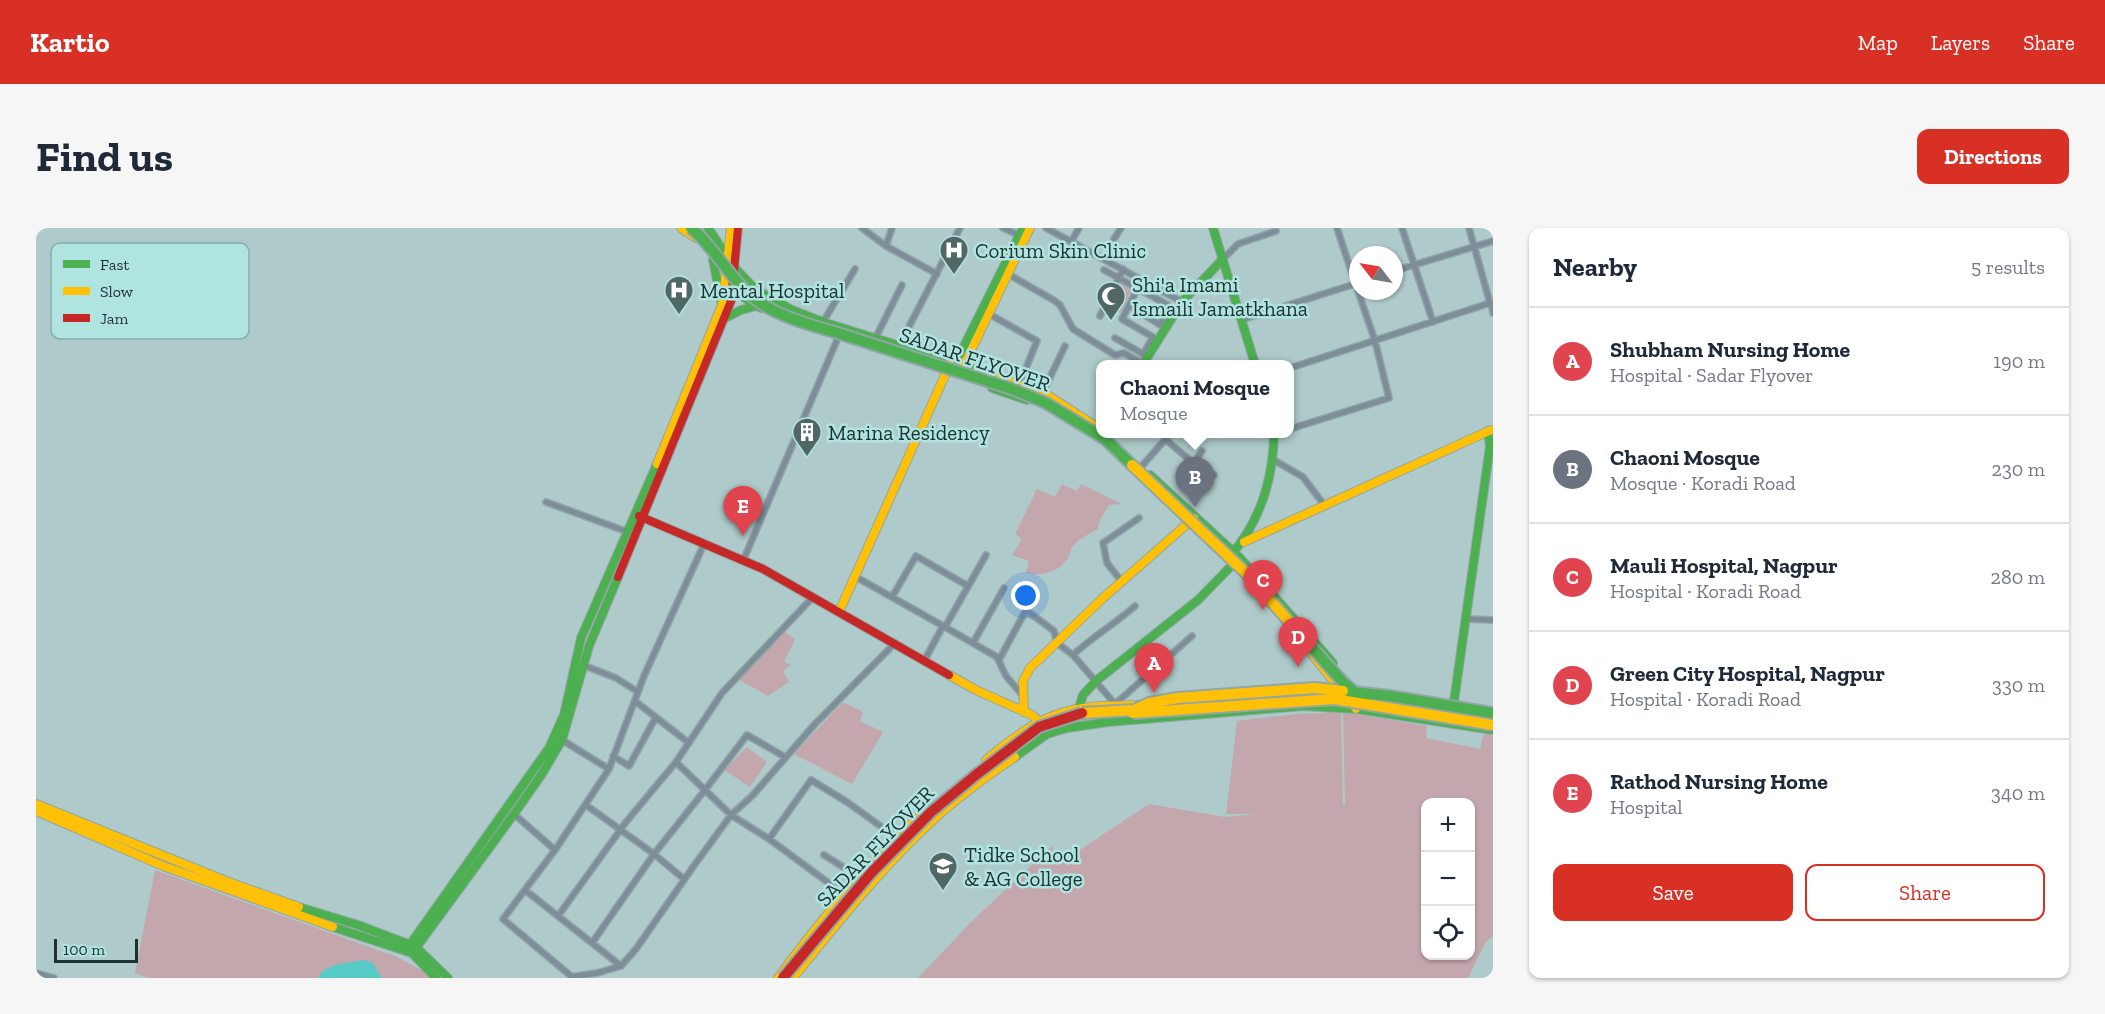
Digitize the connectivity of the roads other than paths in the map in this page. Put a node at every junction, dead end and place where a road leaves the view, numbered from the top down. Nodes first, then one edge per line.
1 (681, 228) edge
2 (691, 228) edge
3 (698, 228) edge
4 (708, 228) edge
5 (731, 228) edge
6 (738, 228) edge
7 (862, 228) edge
8 (892, 228) edge
9 (960, 228) edge
10 (1003, 228) edge
11 (1030, 228) edge
12 (1046, 228) edge
13 (1078, 228) edge
14 (1120, 228) edge
15 (1213, 228) edge
16 (1337, 228) edge
17 (1401, 228) edge
18 (1469, 228) edge
19 (1275, 231) dead end
20 (1022, 234) edge
21 (1114, 239) dead end
22 (1493, 241) edge
23 (1071, 242) junction
24 (886, 246) junction
25 (1474, 246) junction
26 (713, 260) junction
27 (1222, 260) junction
28 (1349, 261) edge
29 (731, 263) junction
30 (1414, 265) junction
31 (855, 269) dead end
32 (1403, 269) edge
33 (1104, 270) dead end
34 (1123, 270) junction
35 (937, 274) junction
36 (1008, 274) junction
37 (1119, 279) junction
38 (1142, 280) junction
39 (730, 282) junction
40 (902, 285) dead end
41 (1349, 286) edge
42 (1138, 289) junction
43 (1361, 300) edge
44 (1182, 302) junction
45 (1492, 303) edge
46 (722, 304) junction
47 (1129, 305) junction
48 (756, 306) junction
49 (1493, 313) edge
50 (988, 314) junction
51 (1100, 316) dead end
52 (725, 318) junction
53 (1241, 320) junction
54 (823, 322) junction
55 (1433, 322) junction
56 (1158, 331) junction
57 (840, 333) junction
58 (876, 337) junction
59 (1115, 338) dead end
60 (1375, 341) junction
61 (900, 344) junction
62 (1065, 346) dead end
63 (1136, 360) edge
64 (1145, 360) edge
65 (1253, 360) edge
66 (957, 363) junction
67 (1294, 367) edge
68 (947, 373) junction
69 (1019, 386) junction
70 (1042, 394) junction
71 (1096, 428) edge
72 (1294, 428) edge
73 (1096, 429) edge
74 (1491, 430) edge
75 (1096, 434) edge
76 (1096, 438) edge
77 (1096, 438) edge
78 (1103, 438) edge
79 (1108, 438) edge
80 (1109, 438) edge
81 (1274, 438) edge
82 (1165, 439) joint
83 (1202, 451) dead end
84 (1272, 459) junction
85 (1194, 463) junction
86 (1141, 467) junction
87 (1214, 475) dead end
88 (546, 502) dead end
89 (1325, 506) junction
90 (638, 516) junction
91 (1139, 518) dead end
92 (1192, 520) junction
93 (628, 532) junction
94 (1244, 542) junction
95 (704, 544) junction
96 (986, 555) dead end
97 (1233, 559) junction
98 (743, 561) junction
99 (856, 577) junction
100 (1122, 582) junction
101 (968, 586) junction
102 (1004, 588) dead end
103 (813, 597) junction
104 (892, 597) junction
105 (1136, 606) dead end
106 (839, 612) junction
107 (1466, 619) junction
108 (1493, 620) edge
109 (944, 627) junction
110 (1192, 636) dead end
111 (973, 643) junction
112 (1057, 643) junction
113 (895, 644) junction
114 (1073, 655) junction
115 (999, 660) junction
116 (924, 661) junction
117 (583, 665) junction
118 (1325, 671) junction
119 (1096, 681) junction
120 (638, 692) junction
121 (1315, 694) junction
122 (1343, 695) junction
123 (1360, 696) junction
124 (1024, 697) junction
125 (635, 701) junction
126 (1115, 705) junction
127 (1079, 708) junction
128 (1370, 708) junction
129 (1356, 709) junction
130 (1453, 710) junction
131 (1024, 712) junction
132 (1493, 714) edge
133 (656, 717) junction
134 (1040, 721) junction
135 (1493, 723) edge
136 (1451, 724) junction
137 (1493, 730) edge
138 (1047, 734) junction
139 (562, 740) junction
140 (689, 743) junction
141 (613, 756) junction
142 (785, 757) junction
143 (676, 762) junction
144 (609, 770) junction
145 (705, 790) junction
146 (36, 804) edge
147 (586, 806) junction
148 (36, 812) edge
149 (514, 814) junction
150 (731, 815) junction
151 (621, 832) junction
152 (769, 839) junction
153 (900, 840) junction
154 (555, 850) junction
155 (654, 854) junction
156 (824, 855) dead end
157 (860, 877) junction
158 (684, 879) junction
159 (525, 890) junction
160 (845, 895) junction
161 (558, 916) junction
162 (592, 943) junction
163 (411, 949) junction
164 (621, 966) junction
165 (36, 972) edge
166 (46, 977) edge
167 (570, 977) edge
168 (54, 978) edge
169 (436, 978) edge
170 (448, 978) edge
171 (778, 978) edge
172 (783, 978) edge
173 (793, 978) edge

1 - 26 main road
2 - 75 main road, SADAR FLYOVER, bridge
3 - 73 main road, SADAR FLYOVER, bridge
4 - 29 main road
5 - 29 main road
6 - 29 main road
7 - 24 street
8 - 24 street
9 - 35 street
10 - 20 street
11 - 20 main road
12 - 23 street
13 - 23 street
14 - 21 street
15 - 27 main road
16 - 28 street
17 - 30 street
18 - 25 street
19 - 27 street
20 - 36 main road
20 - 66 main road
22 - 25 street
23 - 34 street
24 - 35 street
25 - 30 street
25 - 45 street
26 - 39 main road
26 - 46 main road
27 - 44 main road
27 - 53 main road
29 - 39 main road
29 - 54 main road
30 - 32 street
30 - 55 street
31 - 54 street
33 - 37 street
34 - 37 street
34 - 38 street
35 - 61 street
36 - 50 main road
36 - 63 street
37 - 42 street
37 - 51 street
38 - 42 street
38 - 44 street
39 - 46 main road
39 - 48 main road
39 - 52 main road
40 - 58 street
41 - 53 street
42 - 47 street
42 - 56 street
43 - 60 street
44 - 56 main road
45 - 49 street
45 - 55 street
46 - 90 main road
47 - 56 street
47 - 56 street
48 - 52 main road
48 - 57 main road
50 - 66 main road
50 - 69 street
52 - 90 main road
53 - 65 main road
54 - 57 main road
55 - 60 street
56 - 59 street
56 - 64 main road
57 - 58 main road
57 - 68 main road
57 - 98 street
58 - 61 main road
60 - 67 street
60 - 72 street
61 - 66 main road
62 - 70 street
66 - 68 main road
66 - 69 main road
68 - 77 main road
68 - 99 main road
69 - 70 main road
70 - 71 main road
74 - 89 main road
74 - 107 main road
76 - 92 main road
78 - 128 main road, SADAR FLYOVER, bridge
79 - 135 main road, SADAR FLYOVER, bridge
80 - 86 main road
81 - 84 main road
82 - 85 street
82 - 86 street
83 - 85 street
84 - 89 street
84 - 94 main road
85 - 87 street
86 - 92 main road
88 - 93 street
89 - 94 main road
90 - 93 main road
90 - 95 main road
90 - 117 main road
91 - 100 street
92 - 97 main road
92 - 100 main road
93 - 163 main road
94 - 97 main road
95 - 98 main road
95 - 120 street
96 - 101 street
97 - 118 main road
97 - 119 main road
97 - 123 main road
98 - 103 main road
99 - 104 street
99 - 106 main road
100 - 112 main road
101 - 104 street
101 - 109 street
102 - 111 street
103 - 106 main road
103 - 140 street
104 - 109 street
105 - 114 street
106 - 113 main road
107 - 108 street
107 - 130 main road
109 - 111 street
109 - 116 street
110 - 126 street
111 - 115 street
112 - 114 street
112 - 115 street
112 - 124 main road
113 - 116 main road
113 - 142 street
114 - 119 street
115 - 124 street
116 - 131 main road
117 - 120 street
117 - 139 main road
118 - 121 main road
118 - 122 main road
119 - 126 street
119 - 127 main road
120 - 125 street
121 - 122 main road
121 - 126 main road
122 - 123 main road
122 - 129 main road
123 - 128 main road
123 - 130 main road
124 - 131 main road
125 - 133 street
125 - 141 street
126 - 127 main road
127 - 134 main road
128 - 129 main road
128 - 135 main road, SADAR FLYOVER, bridge
128 - 136 main road
128 - 153 main road, SADAR FLYOVER, bridge
129 - 138 main road
130 - 132 main road
130 - 136 main road
131 - 134 main road
132 - 172 main road, SADAR FLYOVER, bridge
133 - 140 street
133 - 141 street
134 - 138 main road
134 - 153 main road
136 - 137 main road
138 - 173 main road
139 - 144 street
139 - 149 main road
140 - 143 street
141 - 144 street
142 - 145 street
142 - 150 street
143 - 145 street
143 - 151 street
144 - 147 street
145 - 150 street
145 - 155 street
146 - 163 main road
147 - 151 street
147 - 154 street
148 - 163 main road
149 - 154 street
149 - 163 main road
150 - 152 street
150 - 158 street
151 - 155 street
151 - 161 street
152 - 153 street
152 - 160 street
153 - 157 main road
154 - 159 street
155 - 158 street
155 - 162 street
156 - 157 street
157 - 160 main road
158 - 164 street
159 - 161 street
159 - 167 street
160 - 171 main road
161 - 162 street
162 - 164 street
163 - 169 main road
163 - 170 main road
164 - 167 street
165 - 166 street
166 - 168 street

